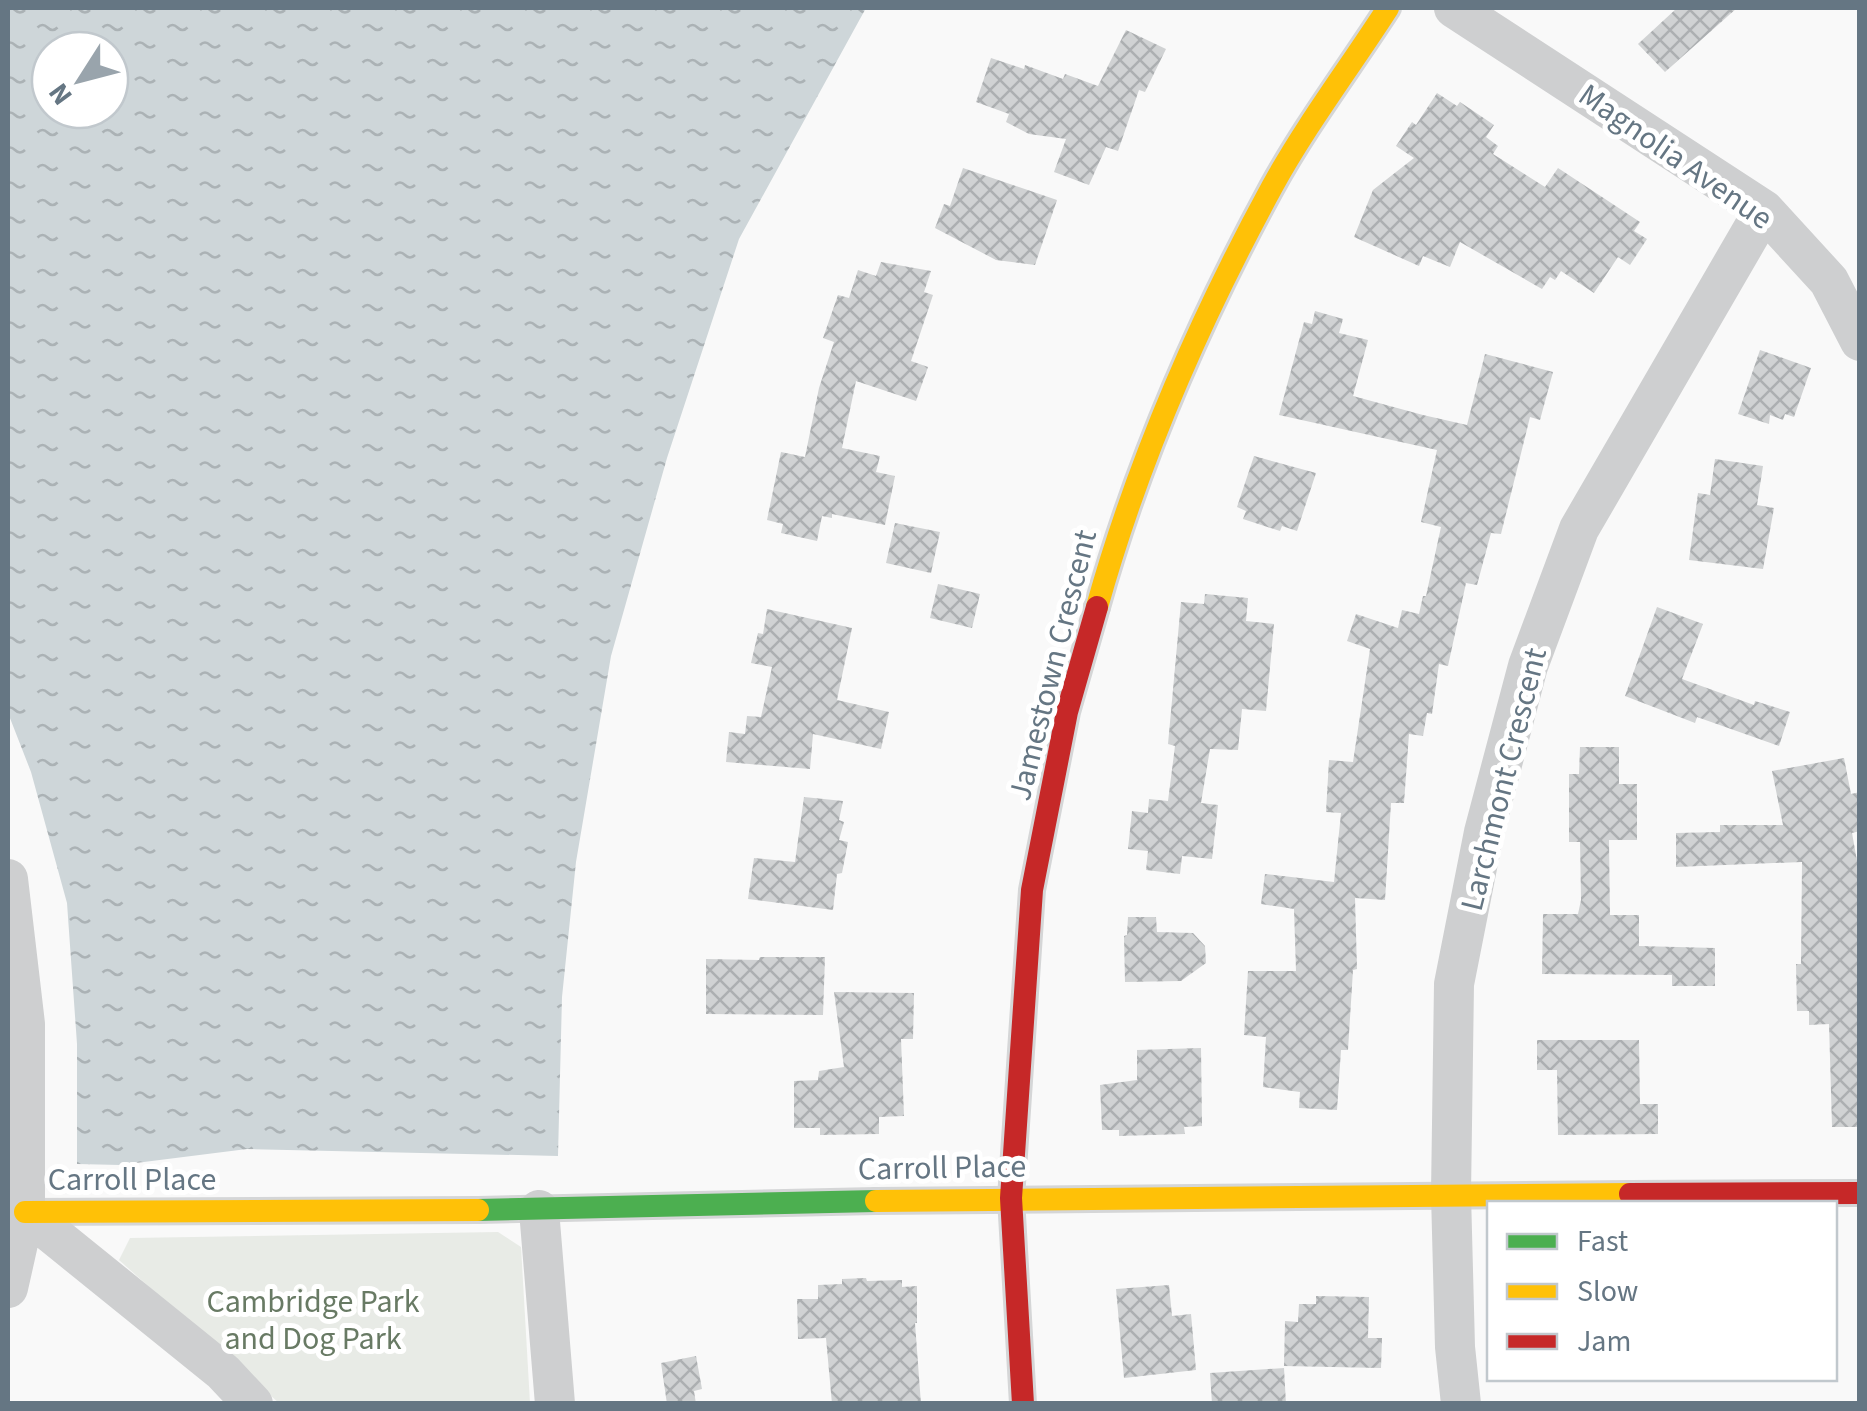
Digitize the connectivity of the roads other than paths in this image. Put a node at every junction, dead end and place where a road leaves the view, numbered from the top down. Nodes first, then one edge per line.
1 (1388, 8) edge
2 (1454, 8) edge
3 (1764, 210) junction
4 (1860, 341) edge
5 (8, 880) edge
6 (1860, 1193) edge
7 (1451, 1194) junction
8 (1011, 1198) junction
9 (539, 1210) junction
10 (25, 1212) junction
11 (8, 1288) edge
12 (253, 1404) edge
13 (555, 1404) edge
14 (1023, 1404) edge
15 (1461, 1404) edge

1 - 8 street, Jamestown Crescent
2 - 3 street, Magnolia Avenue
3 - 4 street, Magnolia Avenue
3 - 7 street, Larchmont Crescent
5 - 10 street
6 - 7 street, Carroll Place
7 - 8 street, Carroll Place
7 - 15 street, Larchmont Crescent
8 - 9 street, Carroll Place
8 - 14 street, Jamestown Crescent
9 - 10 street, Carroll Place
9 - 13 street
10 - 11 street
10 - 12 street

